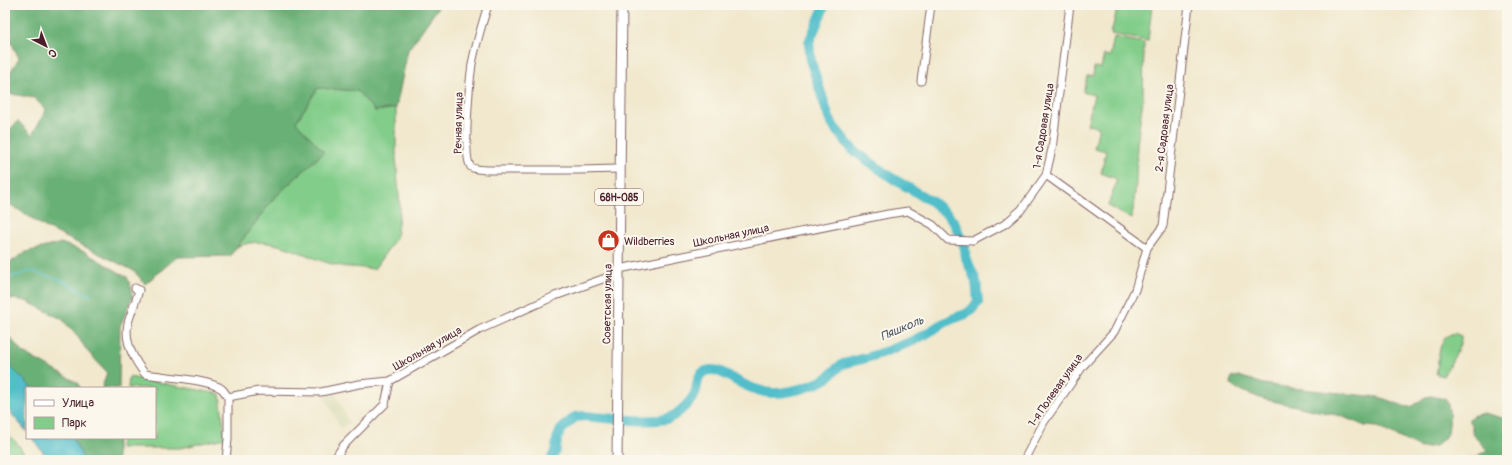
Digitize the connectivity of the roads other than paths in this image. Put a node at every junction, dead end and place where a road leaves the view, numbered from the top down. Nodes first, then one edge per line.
1 (488, 5) edge
2 (622, 5) edge
3 (931, 5) edge
4 (1070, 5) edge
5 (1189, 5) edge
6 (921, 81) dead end
7 (619, 169) junction
8 (1046, 176) junction
9 (948, 240) joint
10 (1147, 248) junction
11 (619, 269) junction
12 (135, 288) dead end
13 (390, 381) junction
14 (228, 397) junction
15 (226, 460) edge
16 (334, 460) edge
17 (617, 460) edge
18 (1024, 460) edge

1 - 7 street, Речная улица
2 - 7 main road, Советская улица / 68Н-085
3 - 6 street
4 - 8 street, 1-я Садовая улица
5 - 10 street, 2-я Садовая улица
7 - 11 main road, Советская улица / 68Н-085
8 - 9 street, 1-я Садовая улица
8 - 10 street
9 - 11 street, Школьная улица
10 - 18 street, 1-я Полевая улица
11 - 13 street, Школьная улица
11 - 17 main road, Советская улица / 68Н-085
12 - 14 street
13 - 14 street, Школьная улица
13 - 16 street, Школьная улица
14 - 15 street

